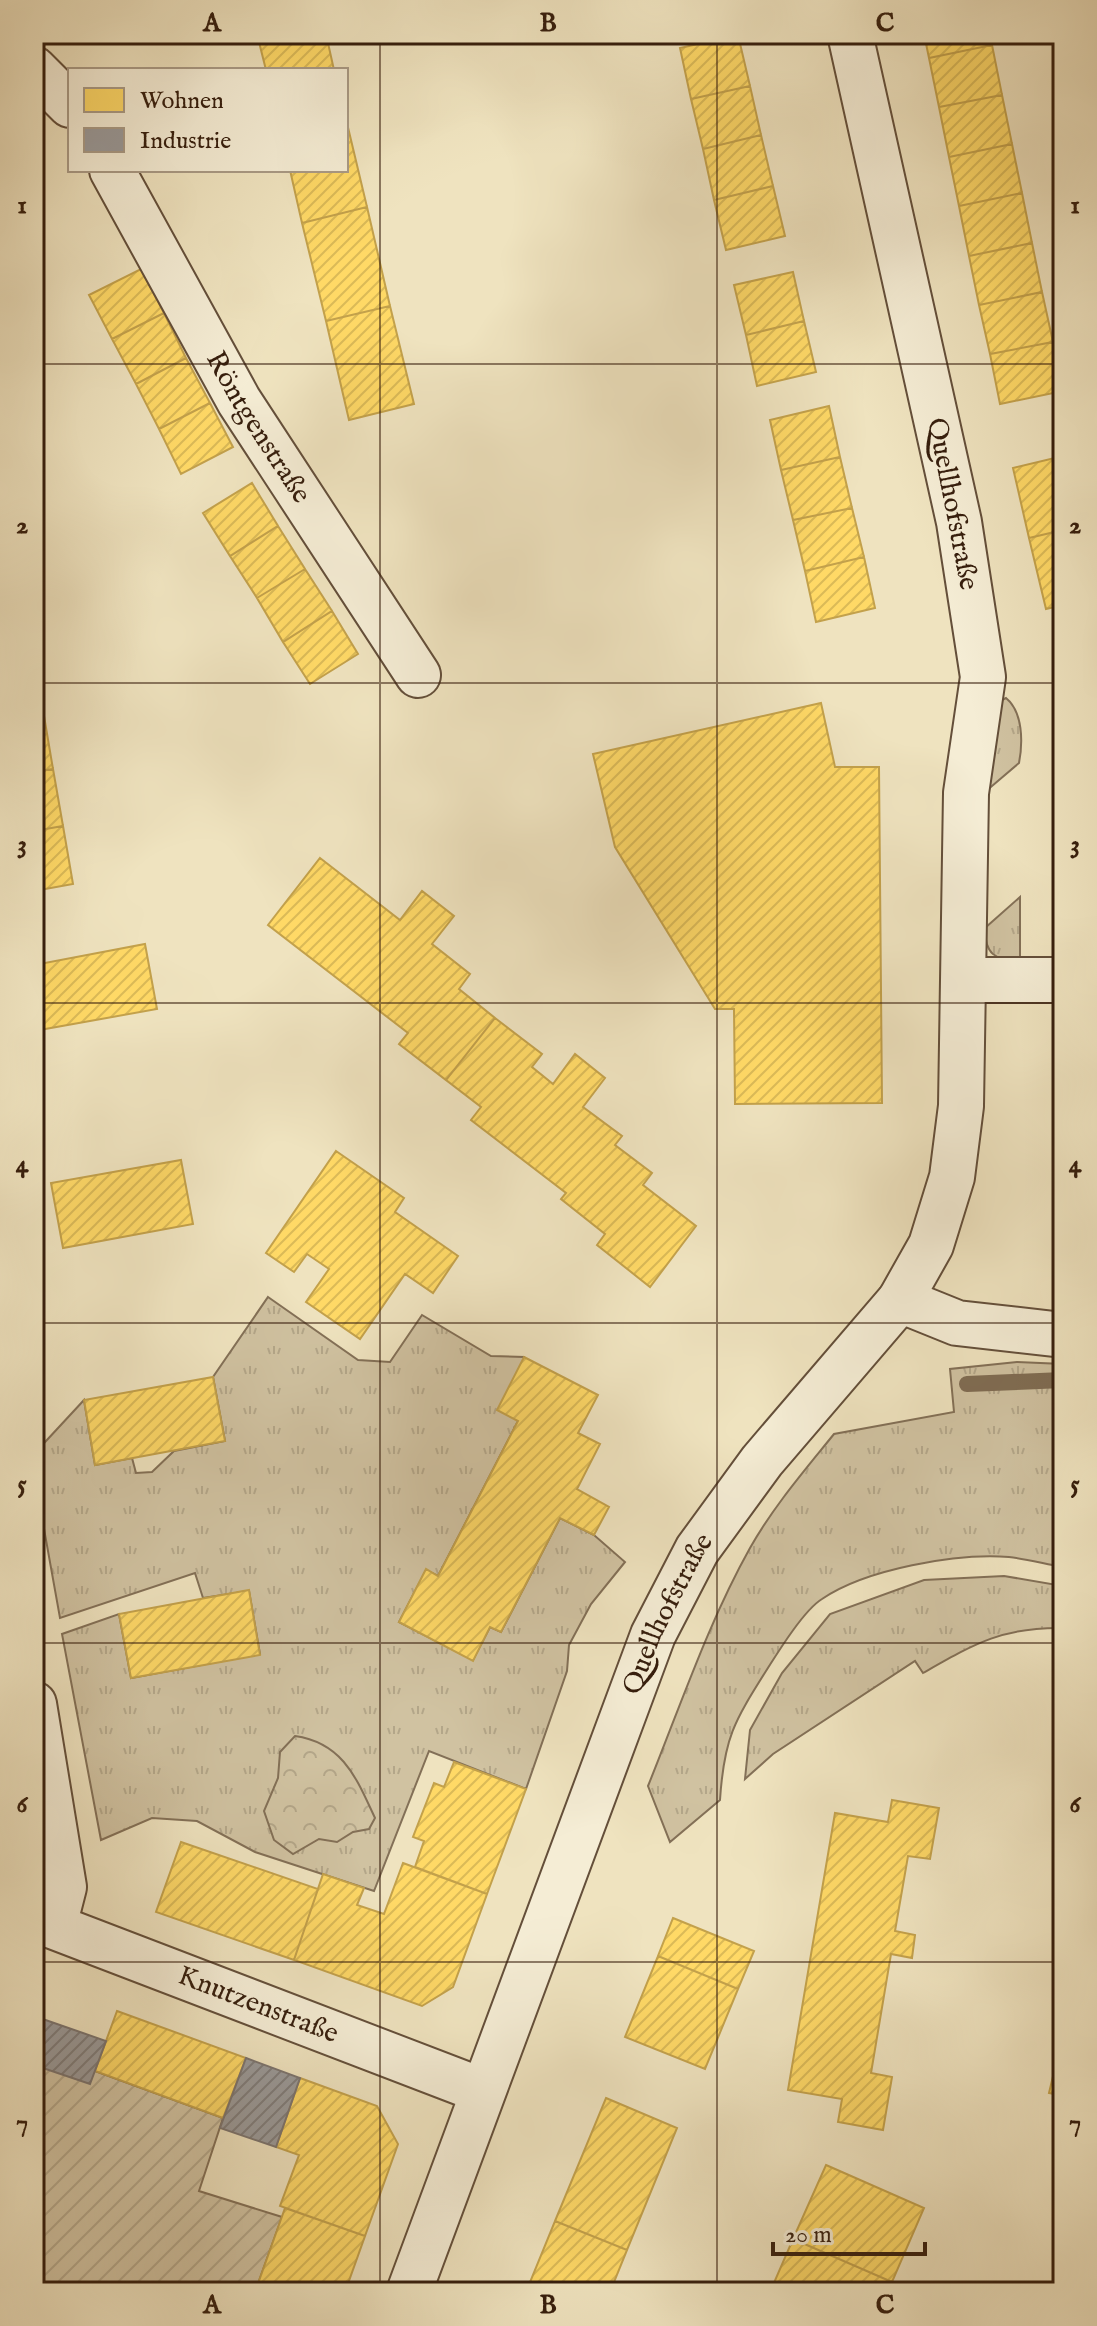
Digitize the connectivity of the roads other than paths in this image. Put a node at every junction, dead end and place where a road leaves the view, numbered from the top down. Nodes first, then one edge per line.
1 (850, 34) edge
2 (34, 69) edge
3 (68, 103) edge
4 (113, 172) edge
5 (418, 675) dead end
6 (966, 980) junction
7 (1063, 980) edge
8 (900, 1300) junction
9 (1063, 1335) edge
10 (34, 1704) edge
11 (44, 1922) edge
12 (483, 2091) junction
13 (409, 2292) edge

1 - 6 street, Quellhofstraße
2 - 3 street
4 - 5 street, Röntgenstraße
6 - 7 street
6 - 8 street, Quellhofstraße
8 - 9 street
8 - 12 street, Quellhofstraße
10 - 11 street
11 - 12 street, Knutzenstraße
12 - 13 street, Quellhofstraße

